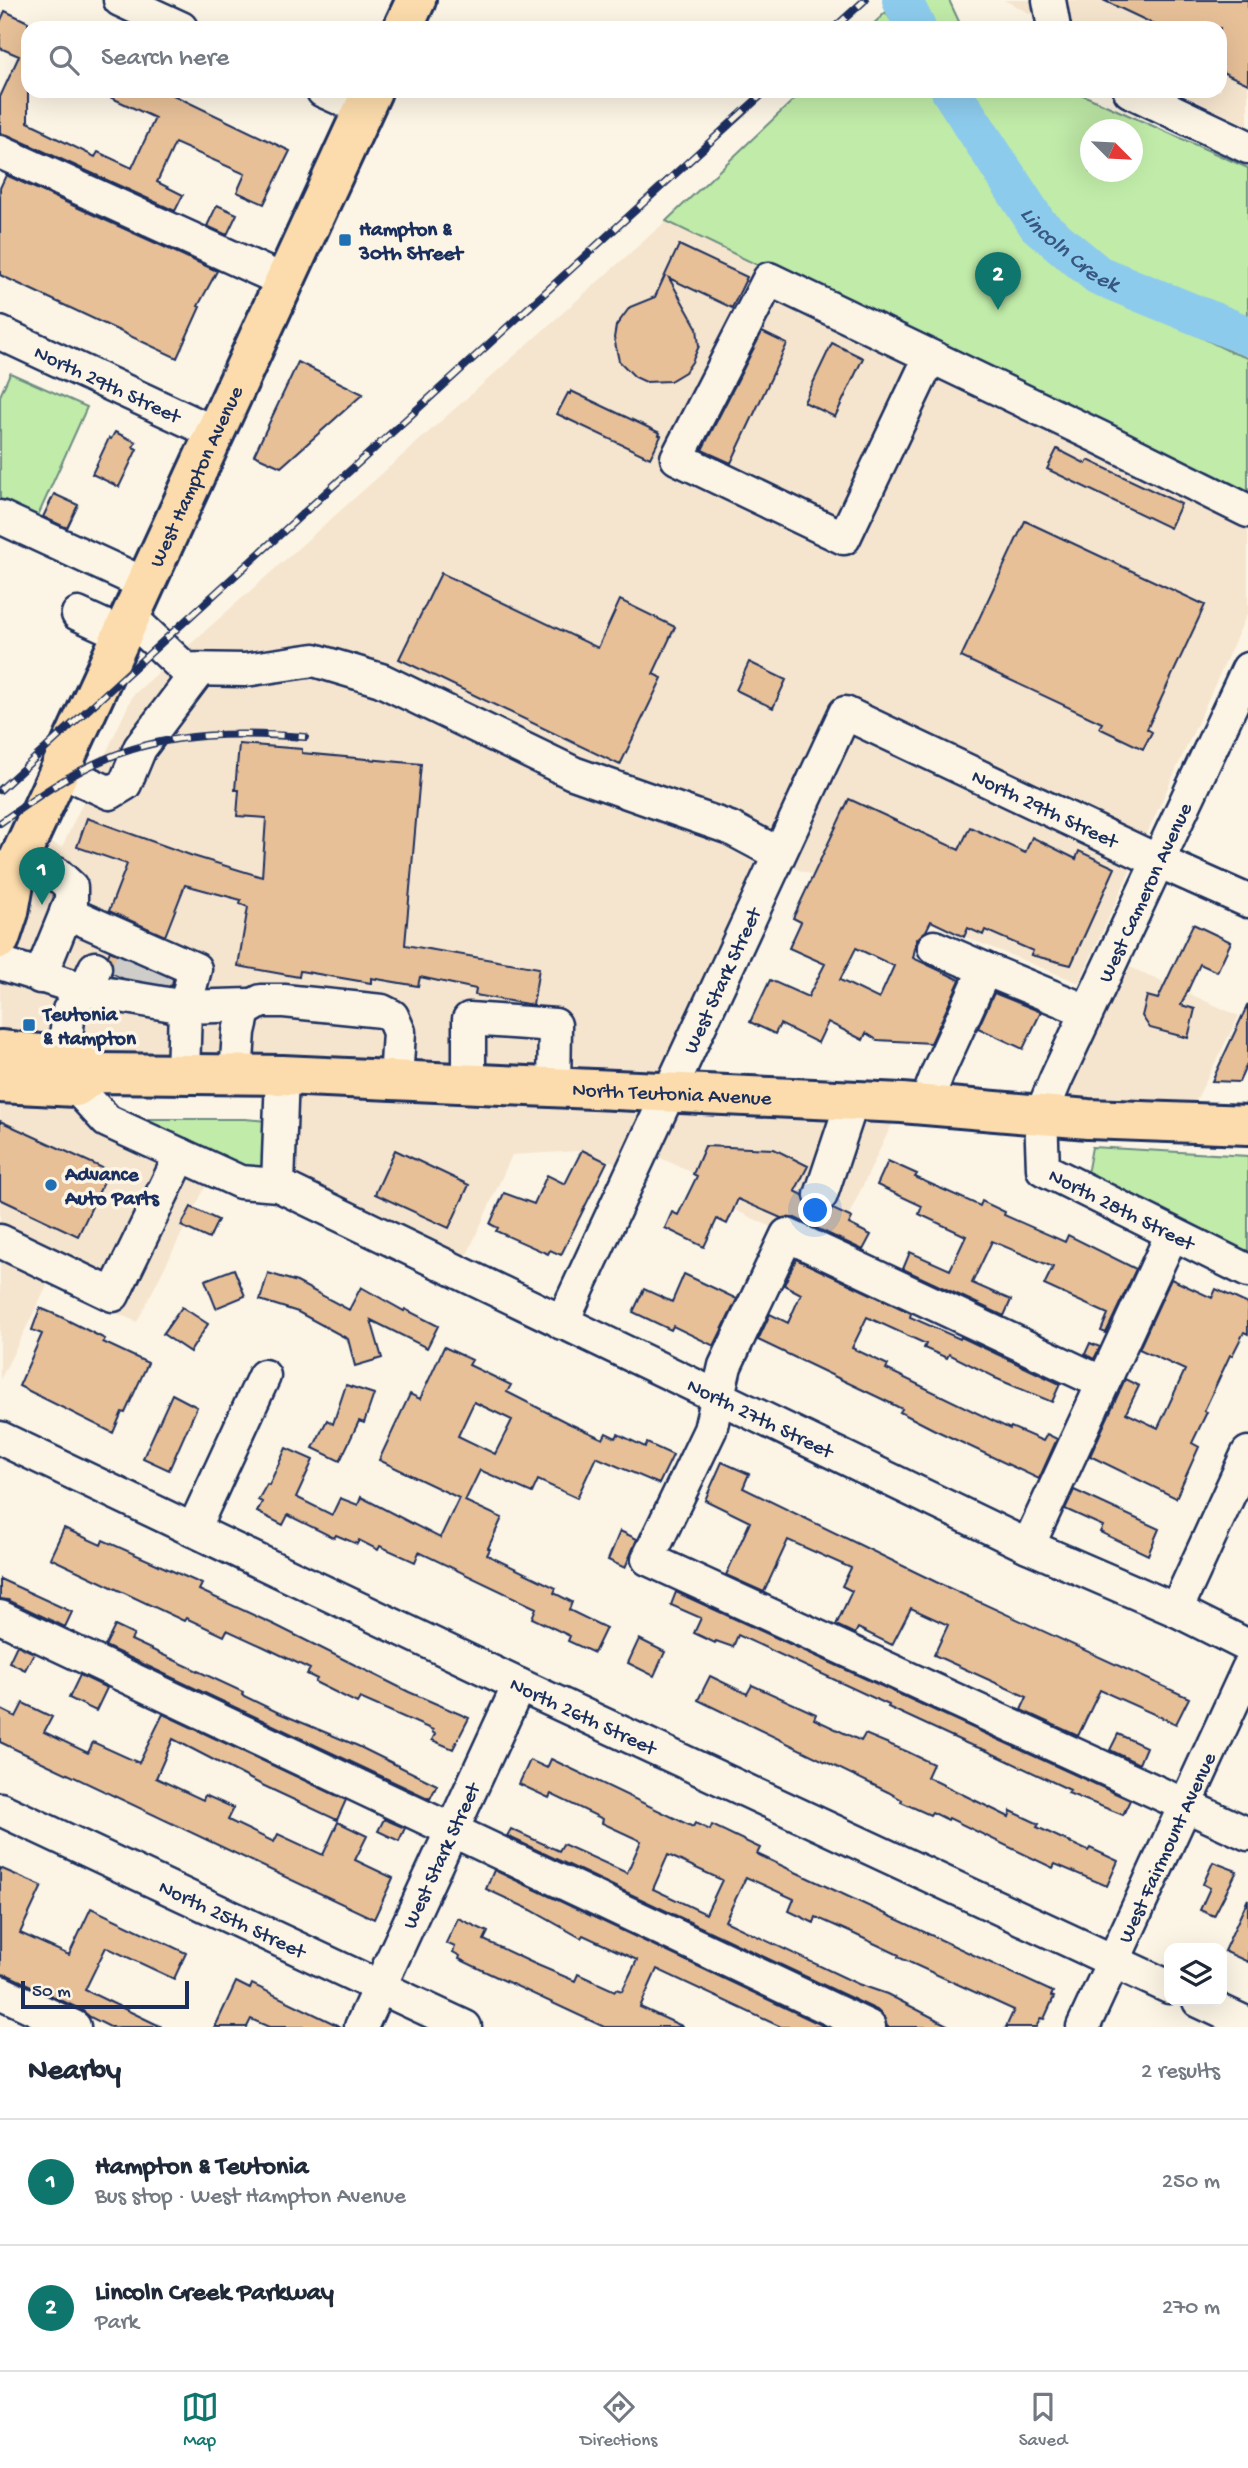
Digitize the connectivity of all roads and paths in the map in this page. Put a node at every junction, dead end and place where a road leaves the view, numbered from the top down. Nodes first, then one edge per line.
1 (120, 0) edge
2 (416, 0) edge
3 (1049, 0) edge
4 (166, 21) edge
5 (406, 21) edge
6 (1053, 21) edge
7 (1144, 98) edge
8 (368, 100) edge
9 (1248, 147) edge
10 (0, 152) edge
11 (284, 281) junction
12 (0, 334) edge
13 (930, 356) junction
14 (215, 433) junction
15 (1248, 511) edge
16 (0, 517) edge
17 (133, 612) junction
18 (78, 614) dead end
19 (1248, 669) edge
20 (199, 670) junction
21 (845, 713) joint
22 (60, 770) junction
23 (779, 854) junction
24 (1158, 861) junction
25 (9, 873) edge
26 (1248, 901) edge
27 (66, 912) junction
28 (0, 939) edge
29 (934, 947) dead end
30 (0, 963) edge
31 (127, 969) junction
32 (985, 969) junction
33 (40, 977) junction
34 (250, 1005) junction
35 (185, 1007) junction
36 (1087, 1012) junction
37 (0, 1050) edge
38 (78, 1072) junction
39 (183, 1075) junction
40 (236, 1075) junction
41 (282, 1075) junction
42 (396, 1081) junction
43 (0, 1083) edge
44 (469, 1084) junction
45 (554, 1088) junction
46 (668, 1094) junction
47 (852, 1102) junction
48 (925, 1106) junction
49 (1041, 1115) junction
50 (1248, 1125) edge
51 (181, 1155) junction
52 (278, 1185) junction
53 (821, 1195) dead end
54 (1172, 1234) junction
55 (0, 1241) edge
56 (1248, 1271) edge
57 (562, 1323) junction
58 (264, 1376) dead end
59 (1103, 1383) junction
60 (716, 1397) junction
61 (0, 1438) edge
62 (1248, 1453) edge
63 (194, 1530) junction
64 (1028, 1546) junction
65 (1176, 1610) junction
66 (0, 1617) edge
67 (1248, 1646) edge
68 (1248, 1669) edge
69 (519, 1685) junction
70 (1186, 1804) junction
71 (0, 1809) edge
72 (452, 1832) junction
73 (1248, 1834) edge
74 (1113, 1961) junction
75 (1164, 1985) edge
76 (379, 1987) junction
77 (0, 1992) edge
78 (1210, 2006) edge
79 (1248, 2024) edge
80 (74, 2027) edge
81 (361, 2027) edge
82 (465, 2027) edge
83 (869, 2027) edge
84 (1083, 2027) edge

1 - 4 street
2 - 5 main road
3 - 6 street
7 - 9 street
8 - 11 main road, West Hampton Avenue
10 - 11 street
11 - 14 main road, West Hampton Avenue
12 - 14 street, North 29th Street
13 - 13 street
13 - 15 street
14 - 17 main road, West Hampton Avenue
16 - 17 street
17 - 18 street
17 - 20 street
17 - 22 main road, West Hampton Avenue
19 - 24 street, West Cameron Avenue
20 - 22 street
20 - 23 street
21 - 23 street, West Stark Street
21 - 24 street, North 29th Street
22 - 25 main road, West Hampton Avenue
23 - 46 street, West Stark Street
24 - 26 street, North 29th Street
24 - 36 street, West Cameron Avenue
25 - 27 street
25 - 28 main road, West Hampton Avenue
27 - 31 street
27 - 33 street
29 - 32 street
30 - 33 street
31 - 33 street
31 - 35 street
31 - 35 street
31 - 38 street
32 - 36 street
32 - 48 street
34 - 35 street
34 - 40 street
34 - 42 street
35 - 39 street
36 - 49 street, West Cameron Avenue
37 - 38 main road, North Teutonia Avenue
38 - 39 main road, North Teutonia Avenue
38 - 43 main road, North Teutonia Avenue
38 - 51 street, North 27th Street
39 - 40 main road, North Teutonia Avenue
40 - 41 main road, North Teutonia Avenue
41 - 42 main road, North Teutonia Avenue
41 - 52 street
42 - 44 main road, North Teutonia Avenue
44 - 45 main road, North Teutonia Avenue
44 - 45 street
45 - 46 main road, North Teutonia Avenue
46 - 47 main road, North Teutonia Avenue
46 - 57 street, West Stark Street
47 - 48 main road, North Teutonia Avenue
47 - 53 street
48 - 49 main road, North Teutonia Avenue
49 - 50 main road, North Teutonia Avenue
49 - 54 street, North 28th Street
51 - 52 street, North 27th Street
51 - 55 street
52 - 57 street, North 27th Street
54 - 56 street, North 28th Street
54 - 59 street
57 - 60 street, North 27th Street
58 - 63 street
59 - 60 street
59 - 64 street
60 - 64 street, North 27th Street
60 - 70 street
61 - 63 street, North 26th Street
62 - 65 street
63 - 69 street, North 26th Street
64 - 65 street, North 27th Street
65 - 67 street, North 27th Street
66 - 72 street
68 - 70 street, West Fairmount Avenue
69 - 72 street, West Stark Street
69 - 74 street, North 26th Street
70 - 73 street
70 - 74 street, West Fairmount Avenue
71 - 76 street, North 25th Street
72 - 76 street, West Stark Street
72 - 83 street
74 - 75 street, North 26th Street
74 - 84 street, West Fairmount Avenue
76 - 81 street, West Stark Street
76 - 82 street, North 25th Street
77 - 80 street
78 - 79 street

